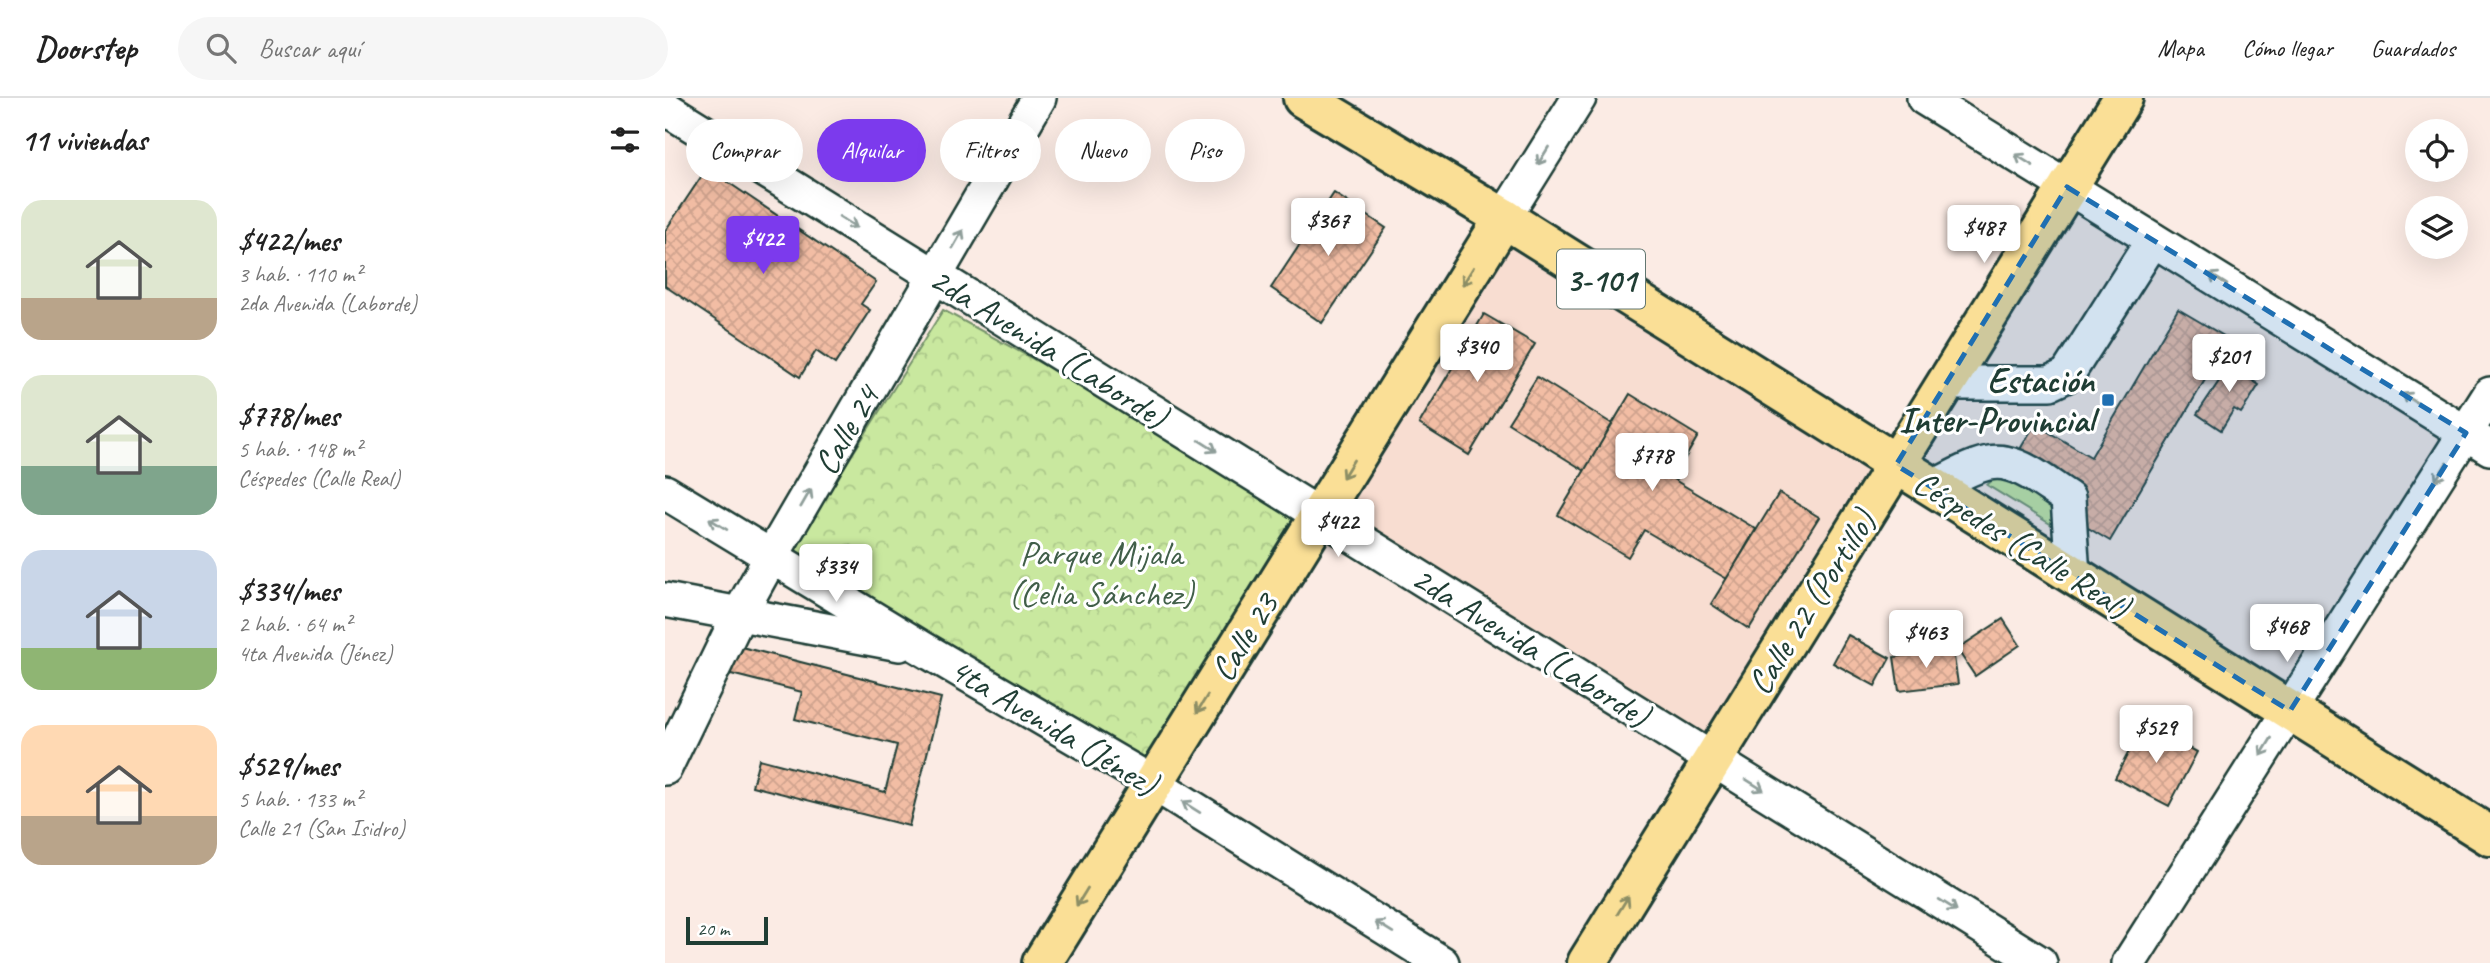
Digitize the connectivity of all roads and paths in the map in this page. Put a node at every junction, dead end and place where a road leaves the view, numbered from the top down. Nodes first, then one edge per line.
1 (1039, 98) edge
2 (1303, 98) edge
3 (1579, 98) edge
4 (1924, 98) edge
5 (2123, 98) edge
6 (665, 108) edge
7 (2067, 187) junction
8 (1504, 218) junction
9 (2153, 240) junction
10 (936, 277) junction
11 (1948, 383) junction
12 (2490, 394) edge
13 (2478, 440) edge
14 (1896, 465) junction
15 (1932, 488) junction
16 (665, 492) edge
17 (1320, 515) junction
18 (771, 557) junction
19 (2073, 576) junction
20 (665, 600) edge
21 (740, 613) junction
22 (922, 648) junction
23 (2290, 710) junction
24 (1713, 760) junction
25 (665, 768) edge
26 (1153, 783) junction
27 (2490, 836) edge
28 (1042, 963) edge
29 (1442, 963) edge
30 (1587, 963) edge
31 (2040, 963) edge
32 (2129, 963) edge

10 -> 1 street, Calle 24
2 - 8 main road, Céspedes (Calle Real) / 3-101
3 -> 8 street, Calle 23
7 -> 4 street
5 - 7 main road, Calle 22 (Portillo)
6 -> 10 street, 2da Avenida (Laborde)
7 - 9 street
7 - 11 main road, Calle 22 (Portillo)
8 - 14 main road, Céspedes (Calle Real) / 3-101
8 -> 17 main road, Calle 23
9 - 11 street
13 -> 9 street
10 -> 17 street, 2da Avenida (Laborde)
18 -> 10 street, Calle 24
11 - 14 main road, Calle 22 (Portillo)
12 - 13 street
13 -> 23 street
14 - 15 main road, Céspedes (Calle Real) / 3-101
14 - 24 main road, Calle 22 (Portillo)
15 - 19 main road, Céspedes (Calle Real) / 3-101
15 - 19 street
18 -> 16 street, 4ta Avenida (Jénez)
17 - 24 street, 2da Avenida (Laborde)
17 -> 26 main road, Calle 23
18 - 21 street, Calle 24
18 - 22 street, 4ta Avenida (Jénez)
19 - 23 main road, Céspedes (Calle Real) / 3-101
20 - 21 street
21 - 22 street
21 - 25 street, Calle 24
22 - 26 street, 4ta Avenida (Jénez)
23 - 27 main road, Céspedes (Calle Real) / 3-101
23 -> 32 street
30 -> 24 main road, Calle 22 (Portillo)
24 -> 31 street, 2da Avenida (Laborde)
26 -> 28 main road, Calle 23
29 -> 26 street, 4ta Avenida (Jénez)

